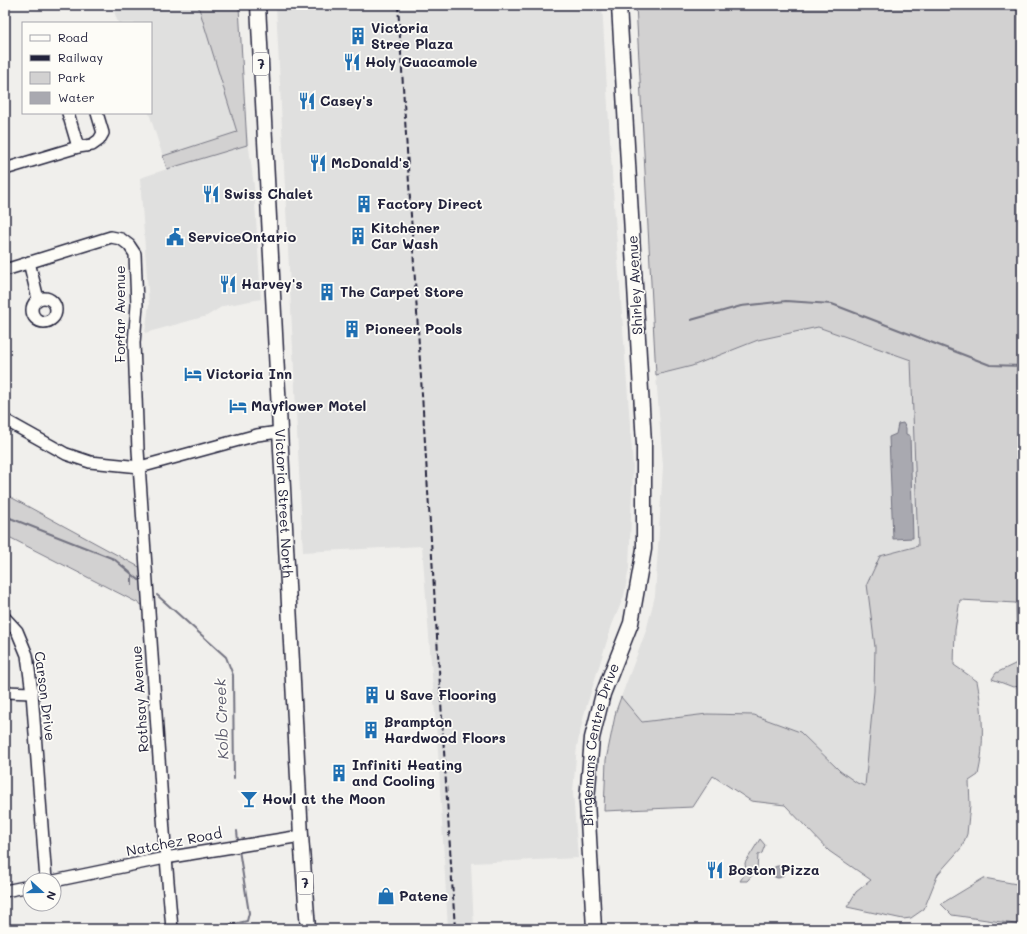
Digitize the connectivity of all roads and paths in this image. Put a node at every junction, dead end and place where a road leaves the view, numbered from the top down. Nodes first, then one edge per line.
1 (258, 5) edge
2 (619, 5) edge
3 (68, 114) edge
4 (97, 114) edge
5 (78, 147) junction
6 (5, 169) edge
7 (28, 262) junction
8 (5, 270) edge
9 (38, 300) dead end
10 (5, 420) edge
11 (279, 432) junction
12 (140, 467) junction
13 (641, 566) joint
14 (5, 618) edge
15 (5, 692) edge
16 (32, 693) junction
17 (301, 836) junction
18 (165, 858) junction
19 (45, 872) edge
20 (62, 879) edge
21 (22, 888) edge
22 (5, 891) edge
23 (172, 929) edge
24 (308, 929) edge
25 (594, 929) edge

1 - 11 main road, Victoria Street North / 7
2 - 13 main road, Shirley Avenue
3 - 5 street
4 - 5 street
5 - 6 street
7 - 8 street, Forfar Avenue
7 - 9 street
7 - 12 street, Forfar Avenue
10 - 12 street
11 - 12 street
11 - 17 main road, Victoria Street North / 7
12 - 18 street, Rothsay Avenue
13 - 25 main road, Bingemans Centre Drive
14 - 16 street, Carson Drive
15 - 16 street
16 - 19 street, Carson Drive
17 - 18 street, Natchez Road
17 - 24 main road, Victoria Street North / 7
18 - 20 street, Natchez Road
18 - 23 street, Rothsay Avenue
21 - 22 street

